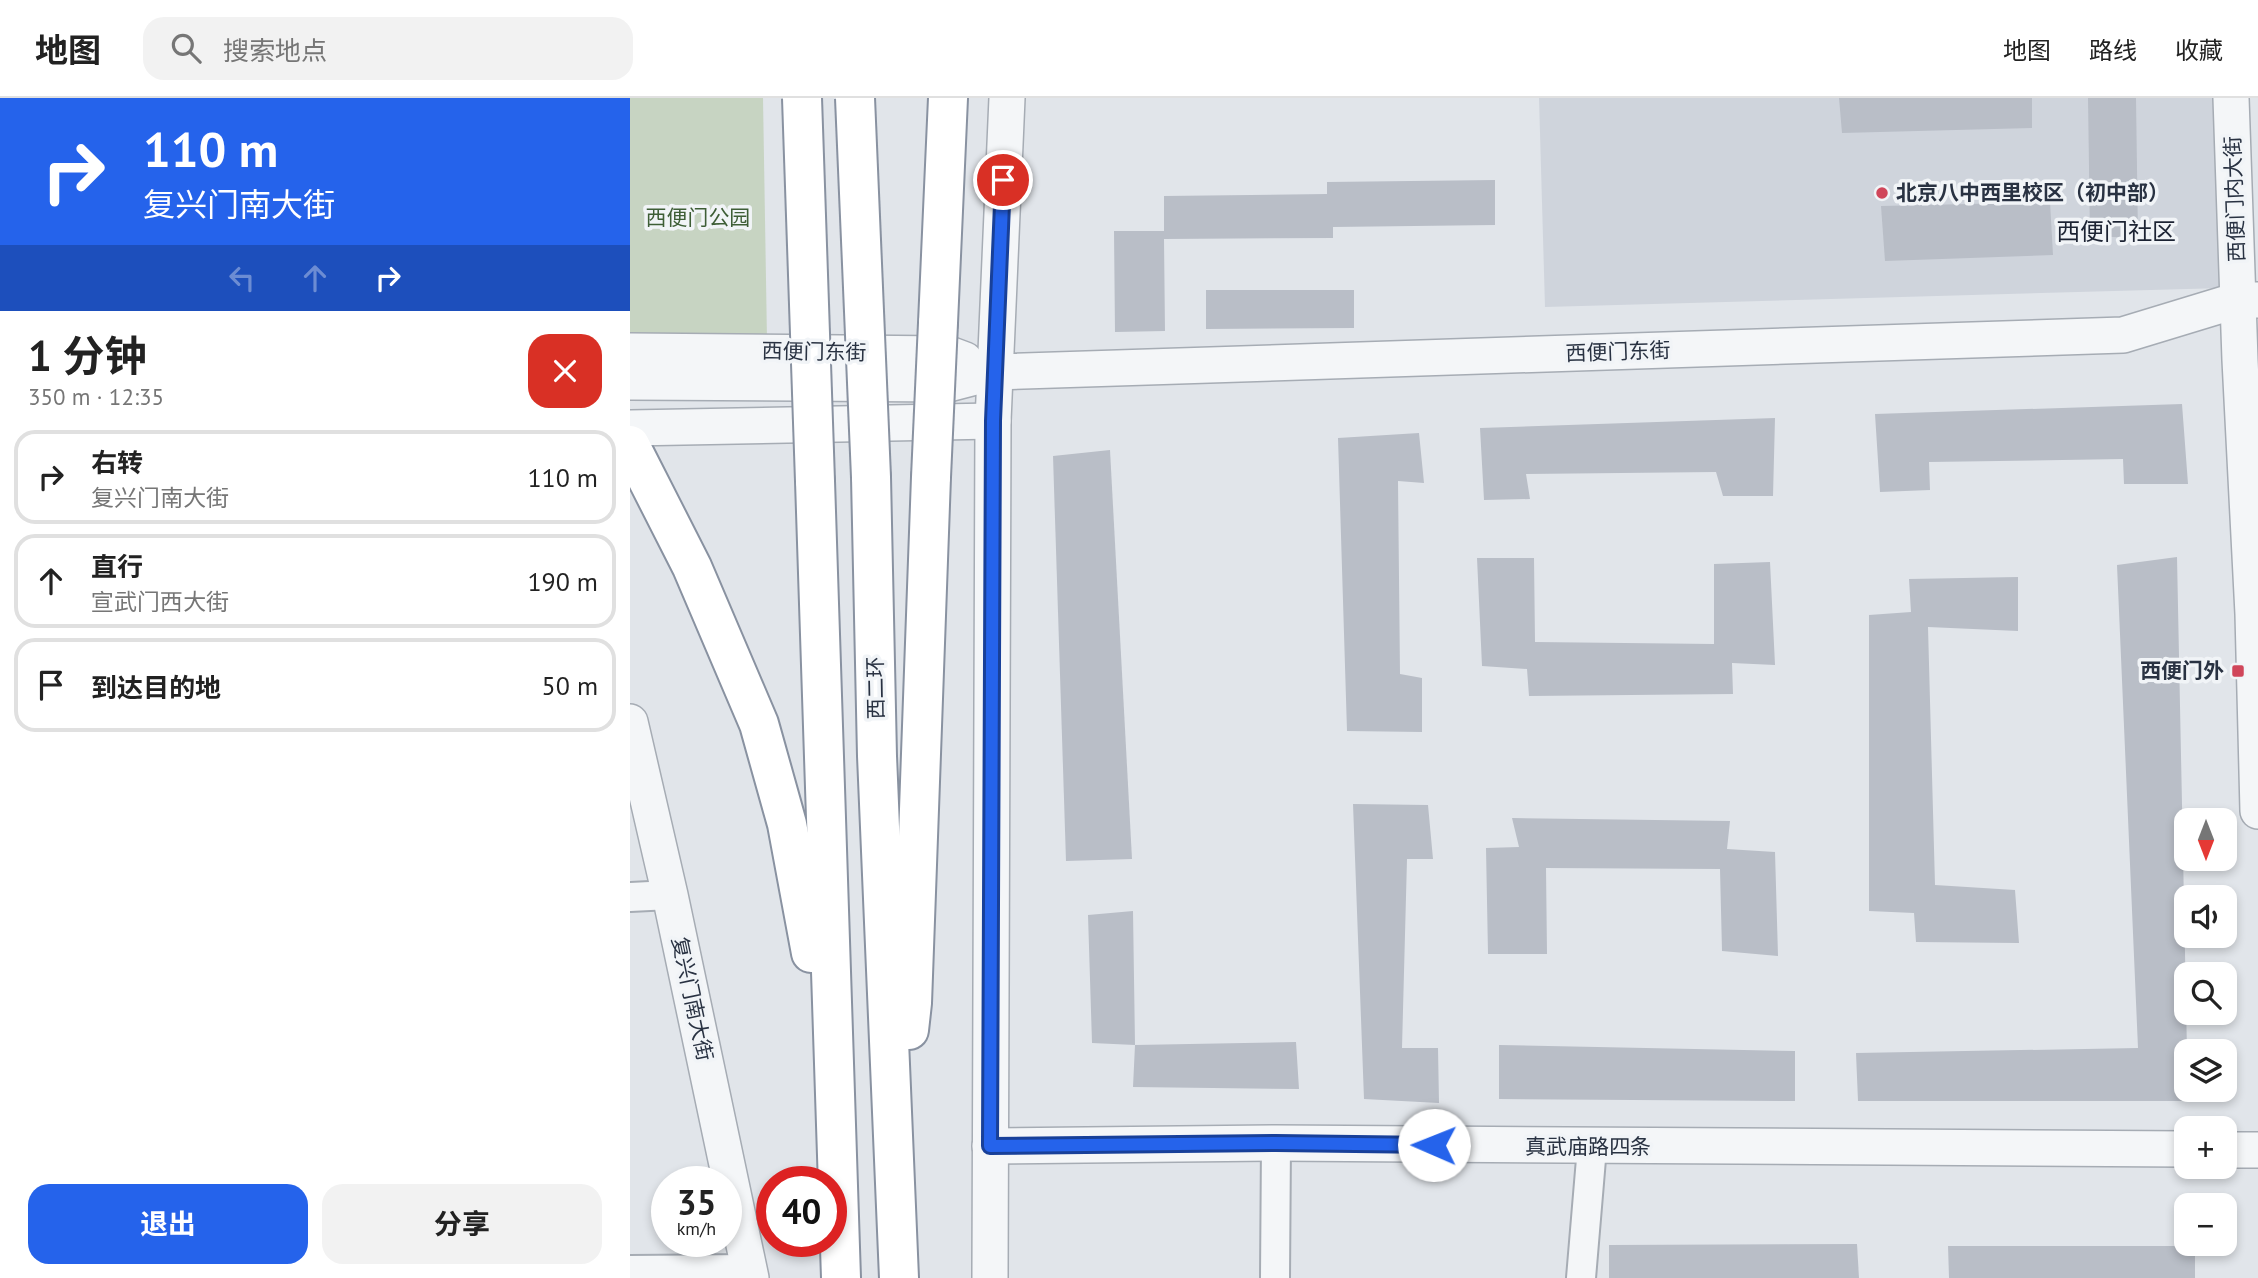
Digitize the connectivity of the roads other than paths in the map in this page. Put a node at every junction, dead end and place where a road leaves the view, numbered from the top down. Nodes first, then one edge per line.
1 (802, 98) edge
2 (855, 98) edge
3 (948, 98) edge
4 (1007, 98) edge
5 (2231, 98) edge
6 (2248, 300) edge
7 (630, 351) edge
8 (994, 372) junction
9 (630, 382) edge
10 (993, 421) junction
11 (632, 442) edge
12 (630, 722) edge
13 (2258, 811) edge
14 (670, 895) junction
15 (630, 897) edge
16 (835, 1083) junction
17 (1276, 1143) junction
18 (990, 1146) junction
19 (1592, 1147) junction
20 (2174, 1149) edge
21 (893, 1150) junction
22 (2237, 1150) edge
23 (2258, 1150) edge
24 (630, 1270) edge
25 (682, 1274) edge
26 (750, 1274) edge
27 (841, 1278) edge
28 (899, 1278) edge
29 (990, 1278) edge
30 (1275, 1278) edge
31 (1581, 1278) edge

1 - 16 highway, bridge
2 - 21 highway, 西二环, bridge
3 - 21 highway, bridge
4 - 8 street
5 - 6 street, 西便门内大街
6 - 8 street, 西便门东街
6 - 13 street, 西便门内大街
7 - 8 street, 西便门东街
8 - 9 street, 西便门东街
8 - 10 street
10 - 11 street
10 - 18 street
11 - 16 highway
12 - 14 street, 复兴门南大街
14 - 15 street
14 - 26 street, 复兴门南大街
16 - 27 highway
17 - 18 street, 真武庙路四条
17 - 19 street, 真武庙路四条
17 - 30 street
18 - 29 street
19 - 20 street, 真武庙路四条
19 - 31 street
21 - 28 highway, 西二环
22 - 23 street
24 - 25 street
25 - 26 street

